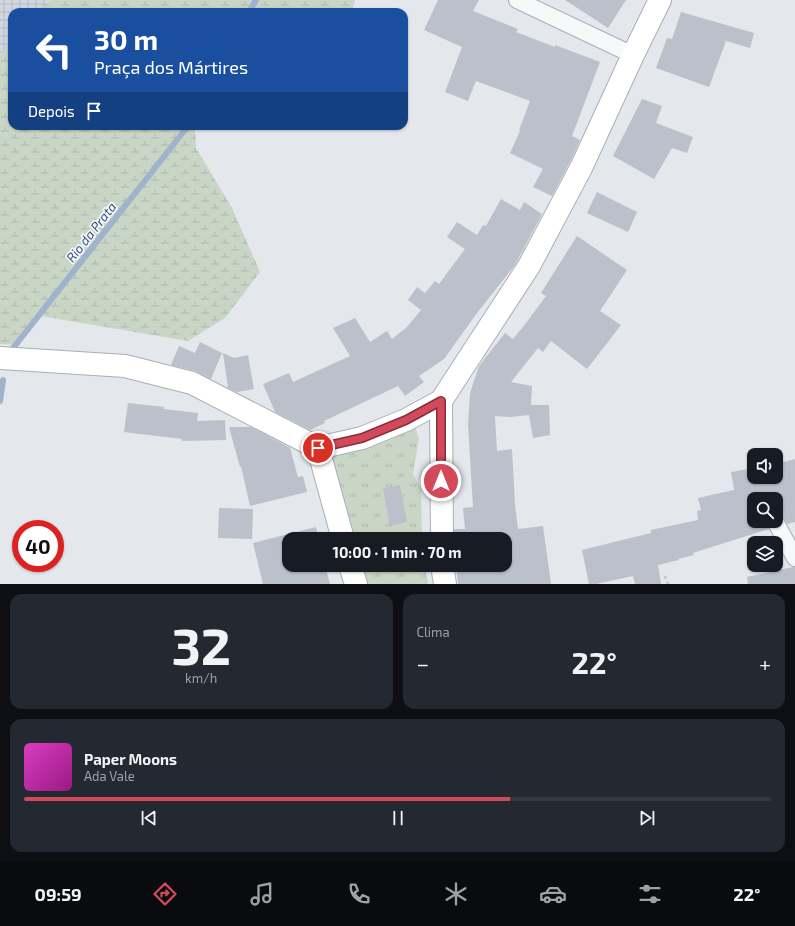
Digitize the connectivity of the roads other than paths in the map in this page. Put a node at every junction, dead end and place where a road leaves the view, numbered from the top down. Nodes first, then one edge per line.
1 (517, 0) edge
2 (660, 0) edge
3 (633, 55) junction
4 (0, 358) edge
5 (441, 401) junction
6 (318, 448) junction
7 (779, 528) edge
8 (340, 532) edge
9 (442, 532) edge
10 (795, 558) edge
11 (352, 572) edge
12 (443, 572) edge
13 (356, 584) edge
14 (445, 584) edge

1 - 3 street
2 - 3 street
3 - 5 street
4 - 6 street
5 - 6 street
5 - 9 street
6 - 8 street
7 - 10 street
11 - 13 street
12 - 14 street

